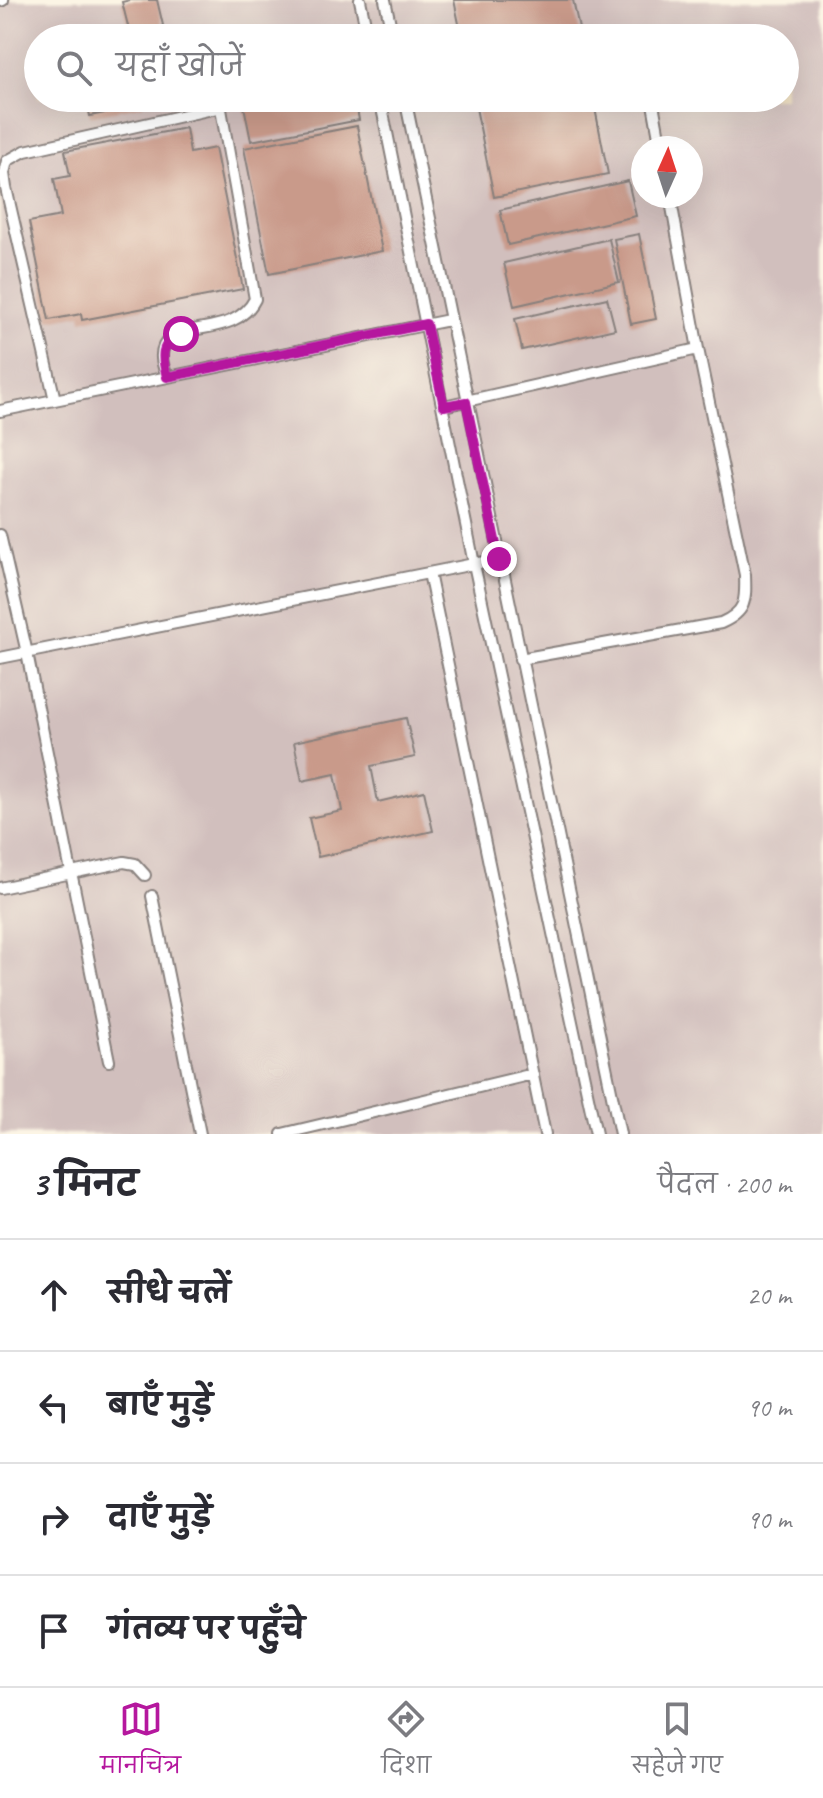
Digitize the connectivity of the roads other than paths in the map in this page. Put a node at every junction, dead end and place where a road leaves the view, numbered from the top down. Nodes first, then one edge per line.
1 (360, 0) edge
2 (385, 0) edge
3 (365, 24) edge
4 (390, 24) edge
5 (183, 112) edge
6 (222, 112) edge
7 (383, 112) edge
8 (408, 112) edge
9 (655, 112) edge
10 (659, 136) edge
11 (672, 208) edge
12 (449, 320) junction
13 (426, 324) junction
14 (698, 349) junction
15 (167, 377) junction
16 (55, 400) junction
17 (466, 402) junction
18 (444, 406) junction
19 (0, 411) edge
20 (0, 535) edge
21 (499, 559) junction
22 (474, 564) junction
23 (429, 573) junction
24 (27, 653) junction
25 (0, 658) edge
26 (520, 659) junction
27 (71, 871) junction
28 (145, 875) dead end
29 (0, 888) edge
30 (152, 896) dead end
31 (109, 1061) dead end
32 (533, 1074) junction
33 (200, 1134) edge
34 (282, 1134) edge
35 (545, 1134) edge
36 (596, 1134) edge
37 (620, 1134) edge

1 - 3 lane
2 - 4 lane
5 - 16 lane
6 - 15 lane
7 - 13 lane
8 - 12 lane
9 - 10 lane
11 - 14 lane
12 - 13 lane
12 - 17 lane
13 - 15 lane
13 - 18 lane
14 - 17 lane
14 - 26 lane
15 - 16 lane
16 - 19 lane
17 - 18 lane
17 - 21 lane
18 - 22 lane
20 - 24 lane
21 - 22 lane
21 - 26 lane
22 - 23 lane
22 - 36 lane
23 - 24 lane
23 - 32 lane
24 - 25 lane
24 - 27 lane
26 - 37 lane
27 - 28 lane
27 - 29 lane
27 - 31 lane
30 - 33 lane
32 - 34 lane
32 - 35 lane

